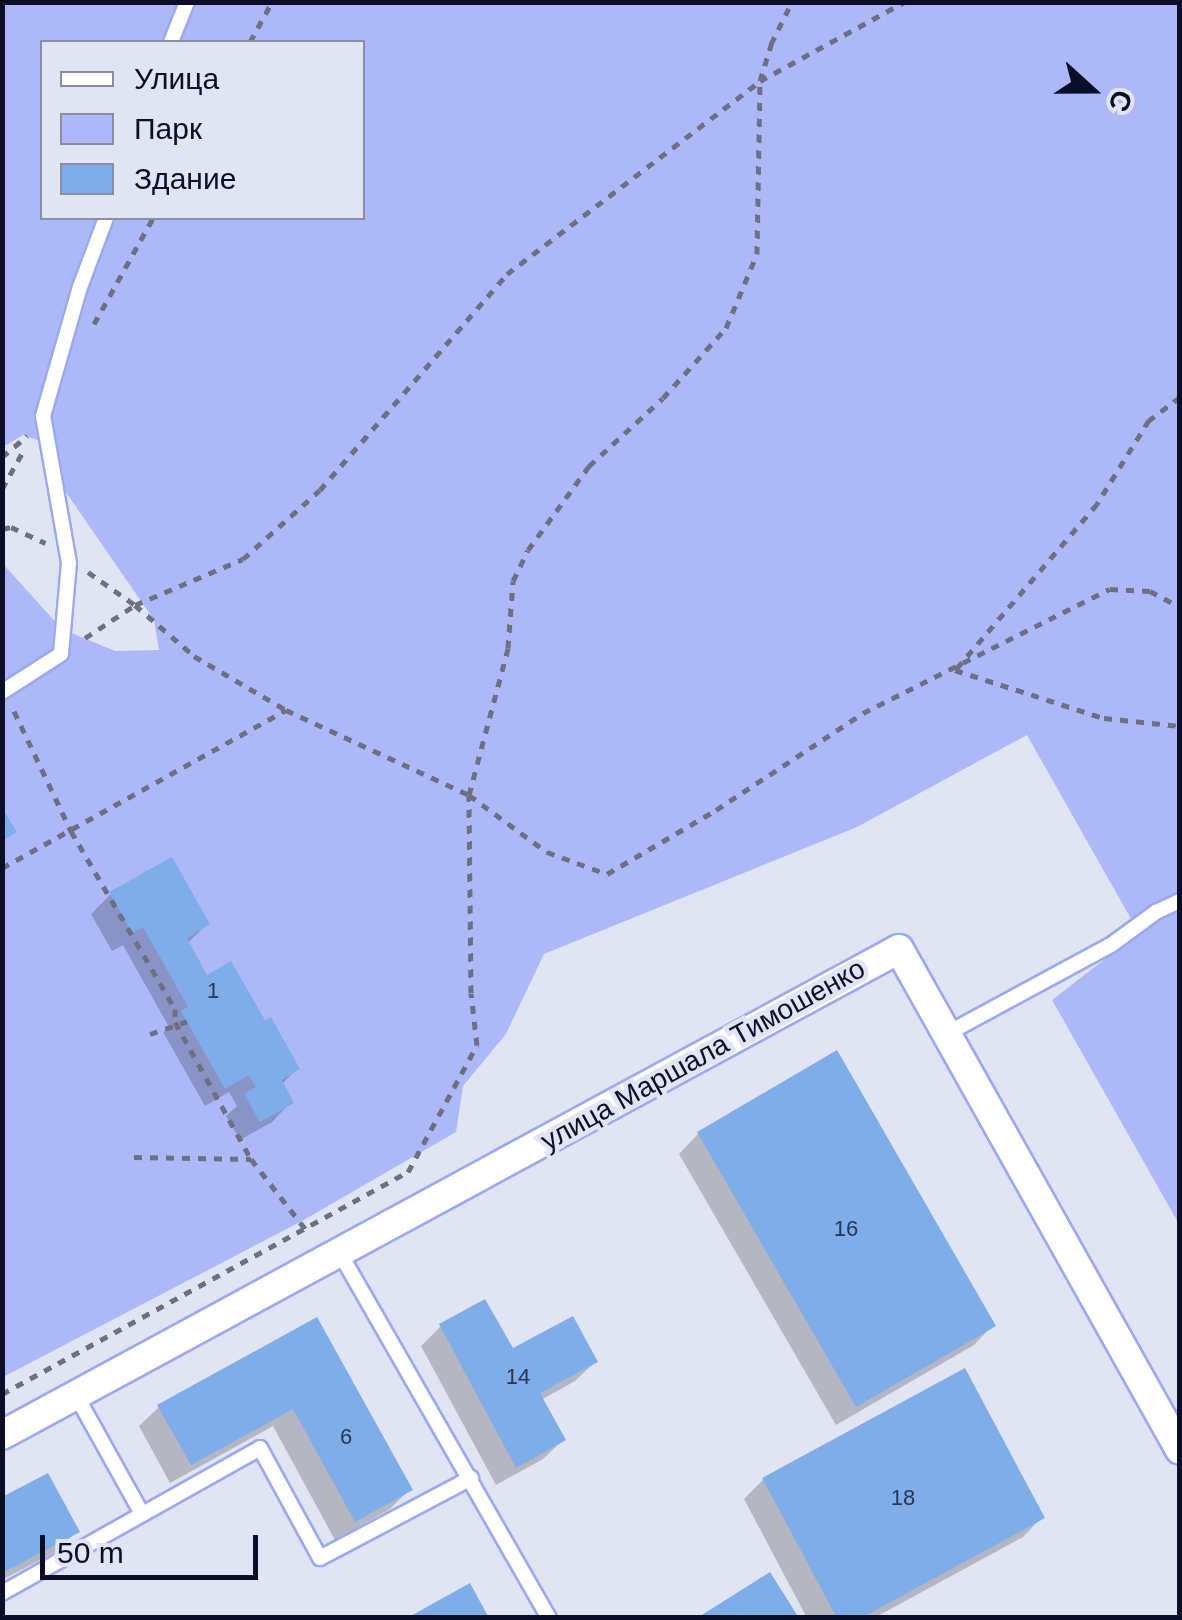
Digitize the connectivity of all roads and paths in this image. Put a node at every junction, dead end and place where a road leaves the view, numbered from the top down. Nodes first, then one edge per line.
1 (187, 2) edge
2 (272, 2) edge
3 (792, 2) edge
4 (904, 2) edge
5 (172, 40) edge
6 (251, 40) edge
7 (760, 81) junction
8 (105, 220) edge
9 (152, 220) edge
10 (88, 334) dead end
11 (1180, 396) edge
12 (2, 457) edge
13 (2, 489) edge
14 (2, 529) edge
15 (58, 552) dead end
16 (74, 562) dead end
17 (135, 604) junction
18 (1180, 607) edge
19 (61, 654) junction
20 (955, 670) junction
21 (5, 691) edge
22 (286, 710) junction
23 (1180, 726) edge
24 (469, 795) junction
25 (71, 832) junction
26 (2, 868) edge
27 (1180, 901) edge
28 (187, 1020) dead end
29 (175, 1022) junction
30 (948, 1033) junction
31 (150, 1034) dead end
32 (134, 1157) dead end
33 (251, 1159) junction
34 (306, 1230) junction
35 (340, 1255) junction
36 (2, 1394) edge
37 (78, 1397) junction
38 (2, 1435) edge
39 (1180, 1450) edge
40 (470, 1478) junction
41 (142, 1514) junction
42 (2, 1592) edge
43 (549, 1618) edge

1 - 5 lane
2 - 6 path
3 - 7 path
4 - 7 path
7 - 17 path
7 - 24 path
8 - 19 lane
9 - 10 path
11 - 20 path
12 - 13 path
14 - 15 path
16 - 17 path
17 - 19 path
17 - 22 path
18 - 20 path
19 - 21 lane
20 - 23 path
20 - 24 path
21 - 25 path
22 - 24 path
22 - 25 path
24 - 34 path
25 - 26 path
25 - 29 path
27 - 30 lane
28 - 29 path
29 - 31 path
29 - 33 path
30 - 35 street, улица Маршала Тимошенко
30 - 39 street, улица Маршала Тимошенко
32 - 33 path
33 - 34 path
34 - 36 path
35 - 37 street, улица Маршала Тимошенко
35 - 40 lane
37 - 38 street, улица Маршала Тимошенко
37 - 41 lane
40 - 41 lane
40 - 43 lane
41 - 42 lane

